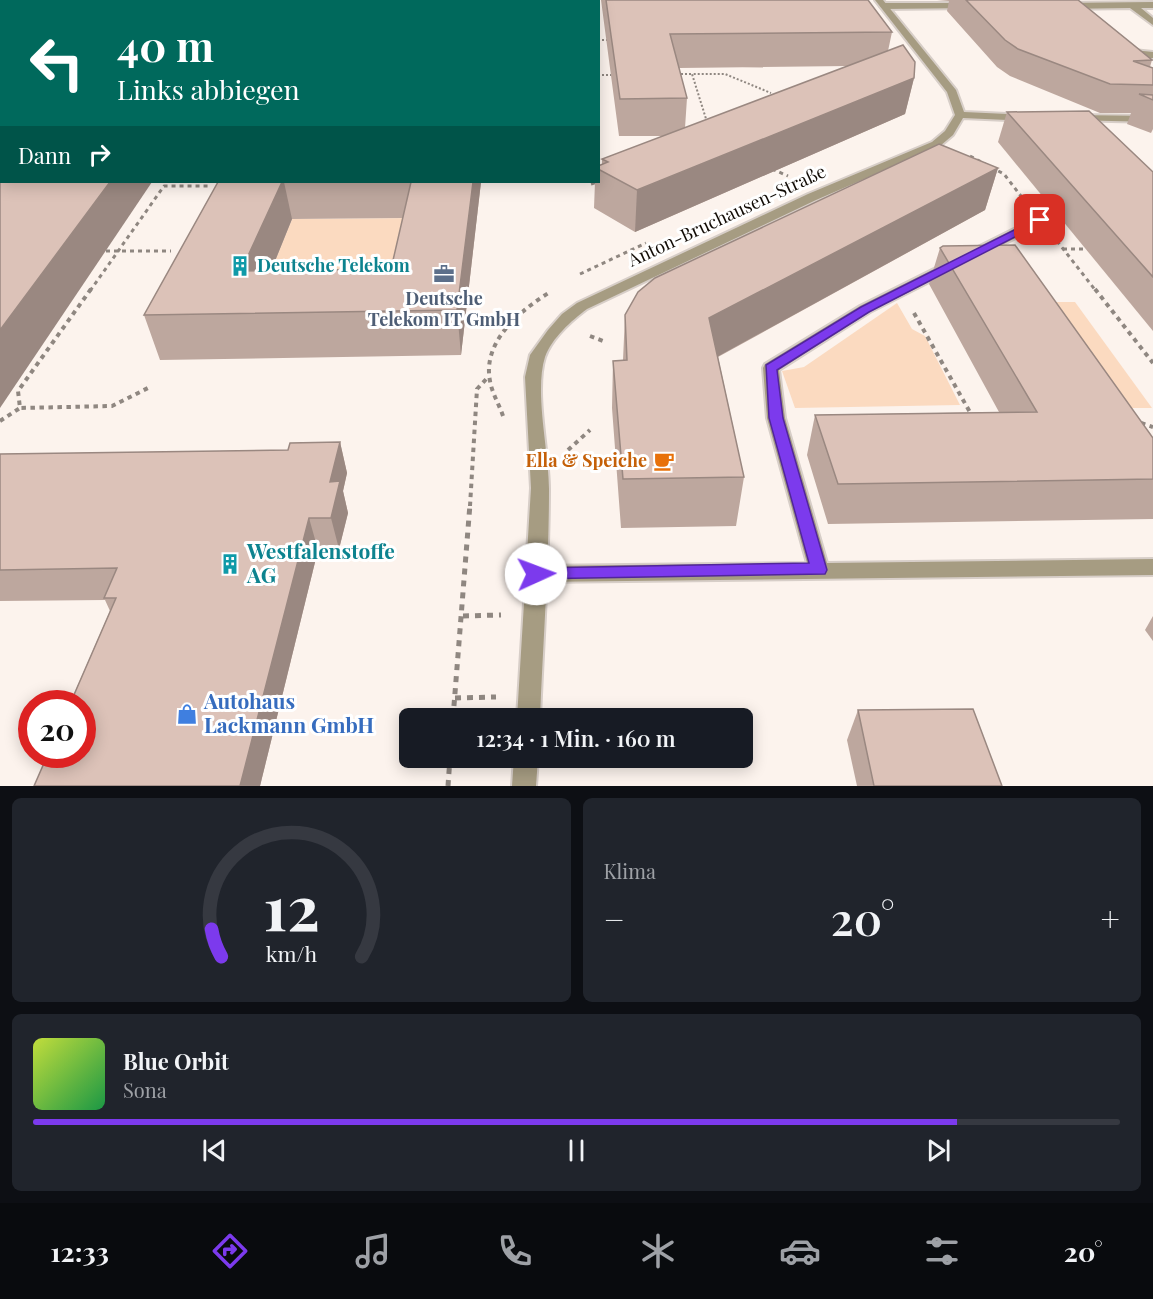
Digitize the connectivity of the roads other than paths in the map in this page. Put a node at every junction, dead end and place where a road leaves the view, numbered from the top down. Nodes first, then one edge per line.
1 (881, 3) edge
2 (968, 3) edge
3 (1132, 5) junction
4 (1153, 5) edge
5 (983, 6) edge
6 (1048, 6) edge
7 (1070, 6) junction
8 (1088, 20) edge
9 (1153, 22) edge
10 (1115, 41) edge
11 (1153, 55) edge
12 (960, 115) junction
13 (1037, 118) edge
14 (1060, 118) edge
15 (1153, 118) edge
16 (1040, 220) road end
17 (1153, 567) edge
18 (819, 570) junction
19 (536, 574) junction
20 (529, 708) edge
21 (525, 768) edge
22 (524, 786) edge

1 - 2 street
1 - 12 street
2 - 5 street
3 - 4 street
3 - 7 street
3 - 9 street
6 - 7 street
7 - 8 street
10 - 11 street
12 - 13 street
12 - 19 street, Anton-Bruchausen-Straße
14 - 15 street
16 - 18 street
17 - 18 street
18 - 19 street
19 - 20 street
21 - 22 street

